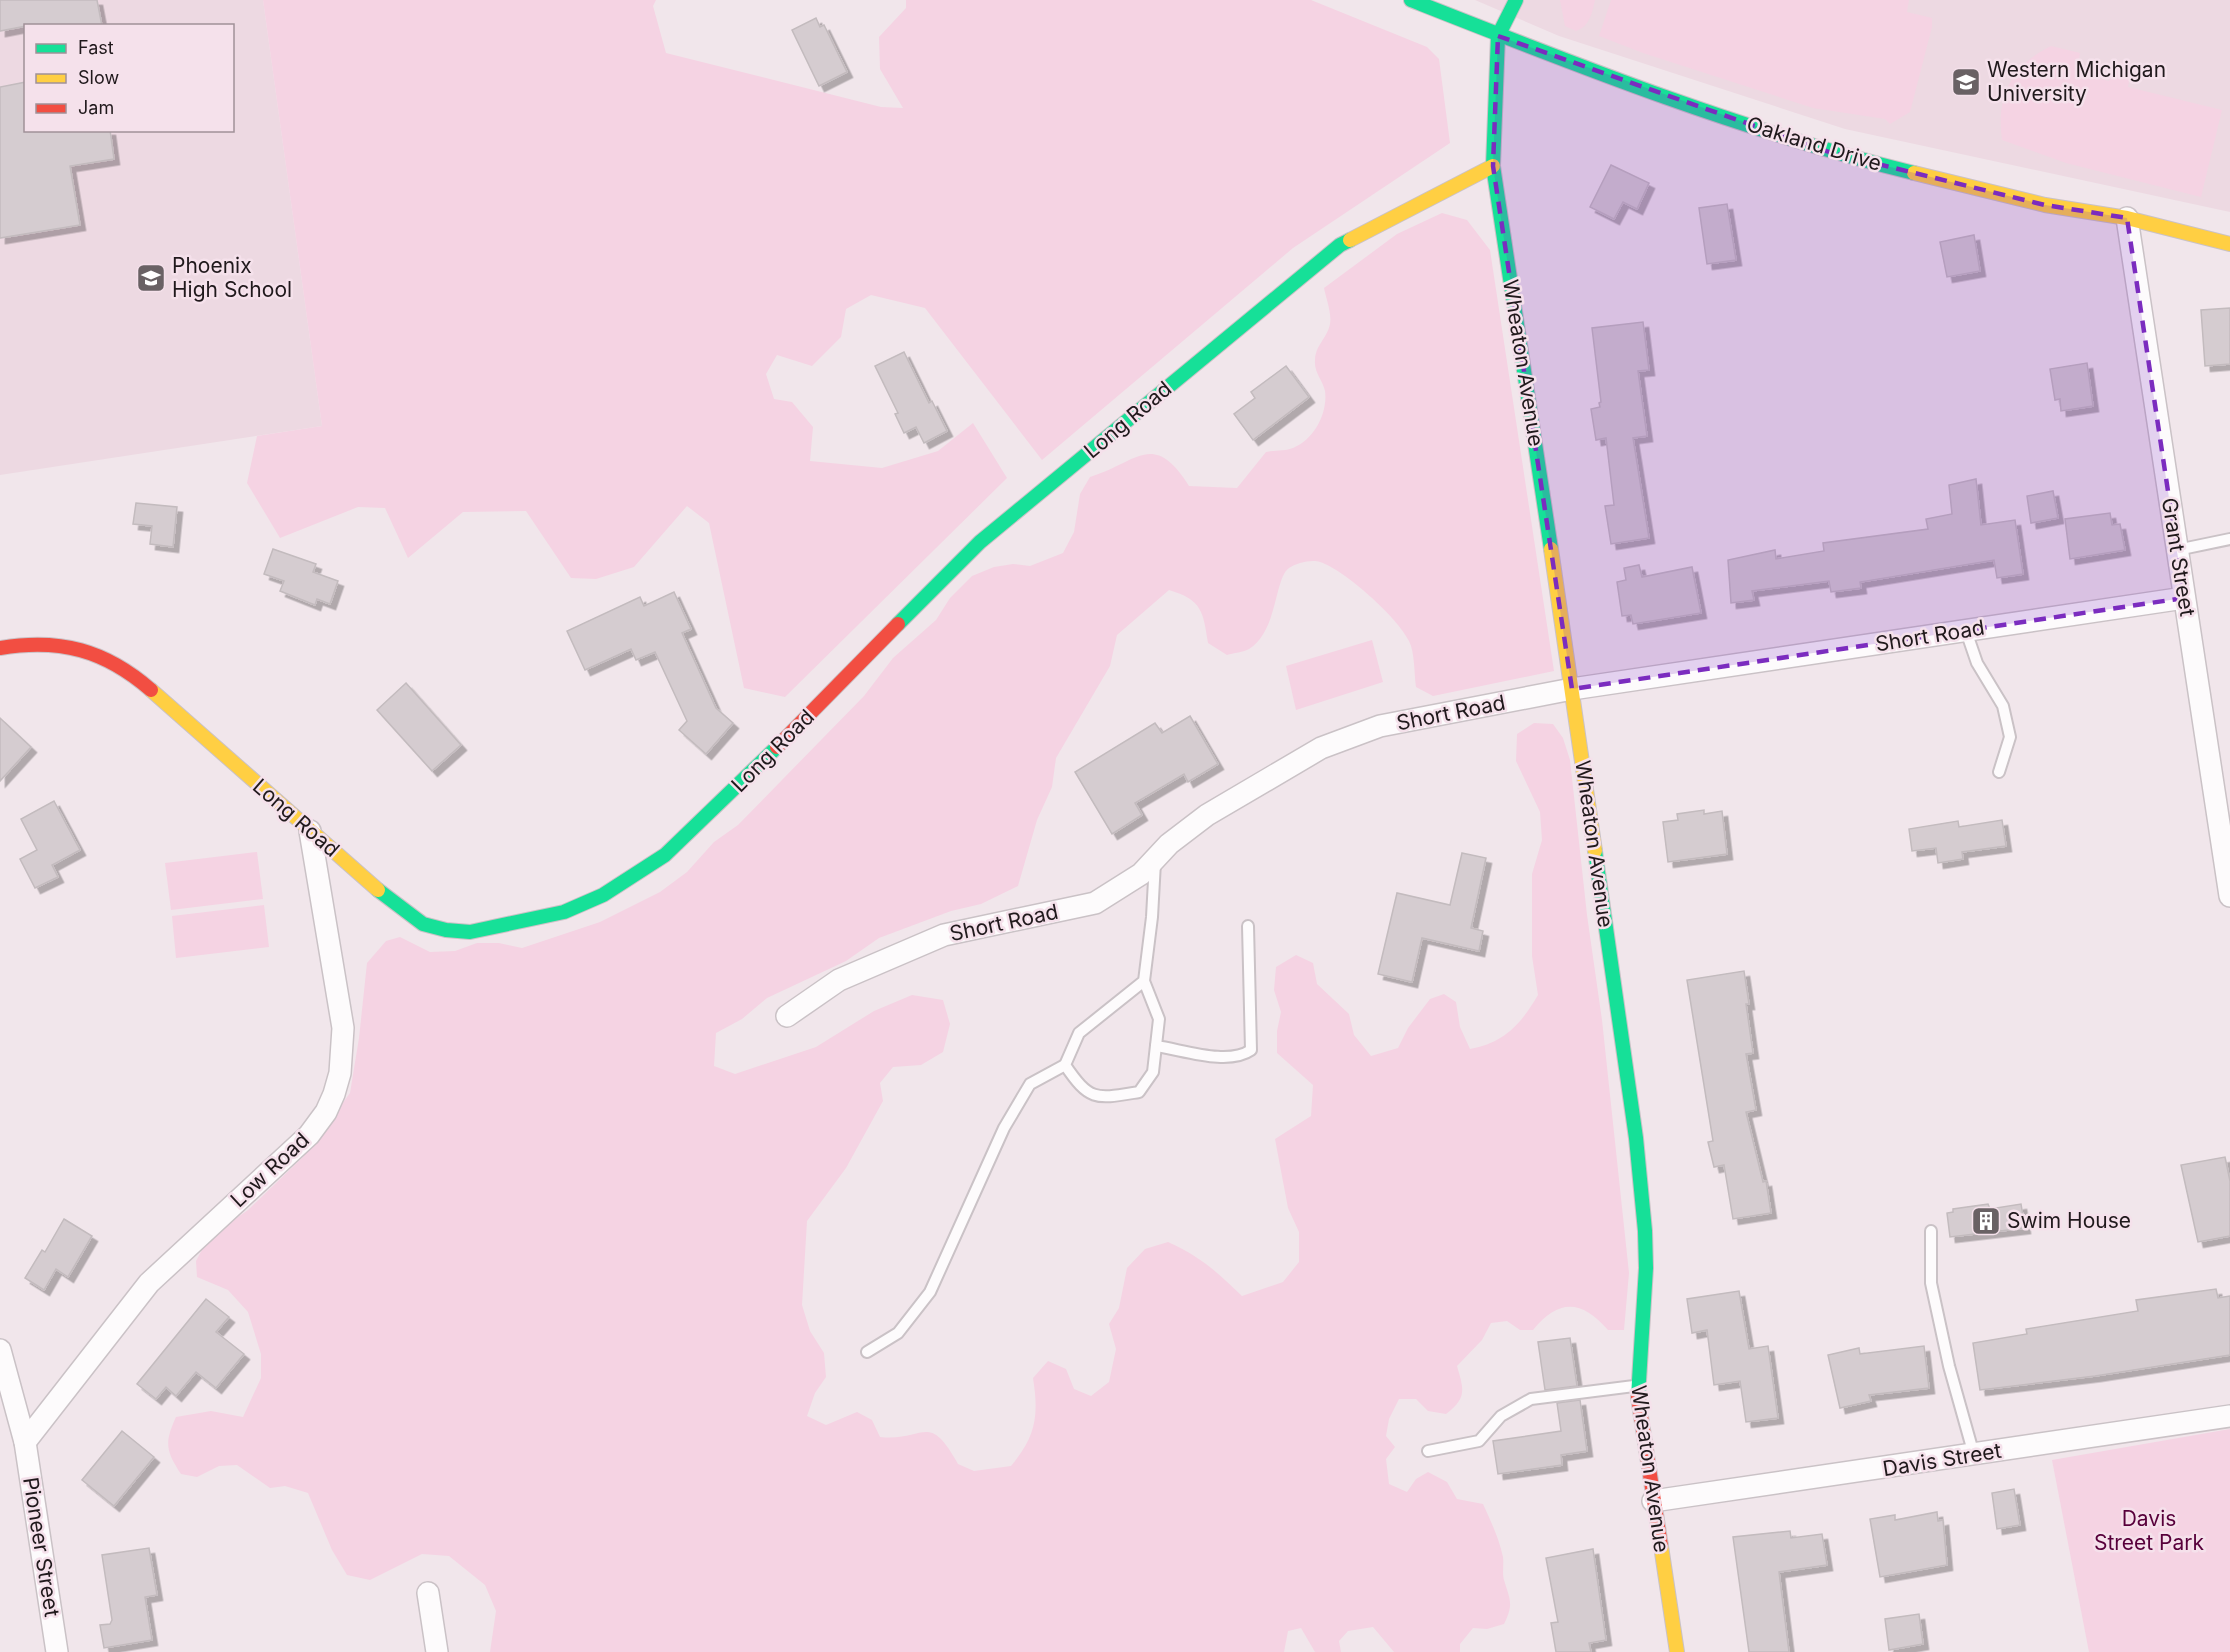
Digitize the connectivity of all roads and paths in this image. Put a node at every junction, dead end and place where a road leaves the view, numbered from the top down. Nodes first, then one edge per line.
1 (1411, 0) edge
2 (1516, 0) edge
3 (1498, 36) junction
4 (1493, 166) junction
5 (2127, 219) junction
6 (2230, 243) edge
7 (2230, 539) edge
8 (2177, 550) junction
9 (2184, 598) junction
10 (1966, 631) junction
11 (0, 648) edge
12 (1572, 689) junction
13 (1999, 772) dead end
14 (310, 831) junction
15 (1155, 858) junction
16 (2230, 896) edge
17 (1248, 926) dead end
18 (1144, 981) junction
19 (787, 1016) dead end
20 (1156, 1046) junction
21 (1065, 1065) junction
22 (1931, 1231) dead end
23 (0, 1350) edge
24 (867, 1352) dead end
25 (1637, 1385) junction
26 (0, 1407) edge
27 (2230, 1416) edge
28 (25, 1442) junction
29 (1428, 1451) dead end
30 (1974, 1455) junction
31 (1653, 1501) junction
32 (428, 1593) dead end
33 (57, 1652) edge
34 (437, 1652) edge
35 (1677, 1652) edge

1 - 3 street, Oakland Drive
2 - 3 street
3 - 4 street, Wheaton Avenue
3 - 5 street, Oakland Drive
4 - 12 street, Wheaton Avenue
4 - 14 street, Long Road
5 - 6 street, Oakland Drive
5 - 8 street, Grant Street
7 - 8 lane
8 - 9 street, Grant Street
9 - 10 street, Short Road
9 - 16 street, Grant Street
10 - 12 street, Short Road
10 - 13 lane
11 - 14 street, Long Road
12 - 15 street, Short Road
12 - 25 street, Wheaton Avenue
14 - 28 street, Low Road
15 - 18 lane
15 - 19 street, Short Road
17 - 20 lane
18 - 20 lane
18 - 21 lane
20 - 21 lane
21 - 24 lane
22 - 30 lane
23 - 28 street, Pioneer Street
25 - 29 lane
25 - 31 street, Wheaton Avenue
26 - 28 street
27 - 30 street, Davis Street
28 - 33 street, Pioneer Street
30 - 31 street, Davis Street
31 - 35 street, Wheaton Avenue
32 - 34 street

